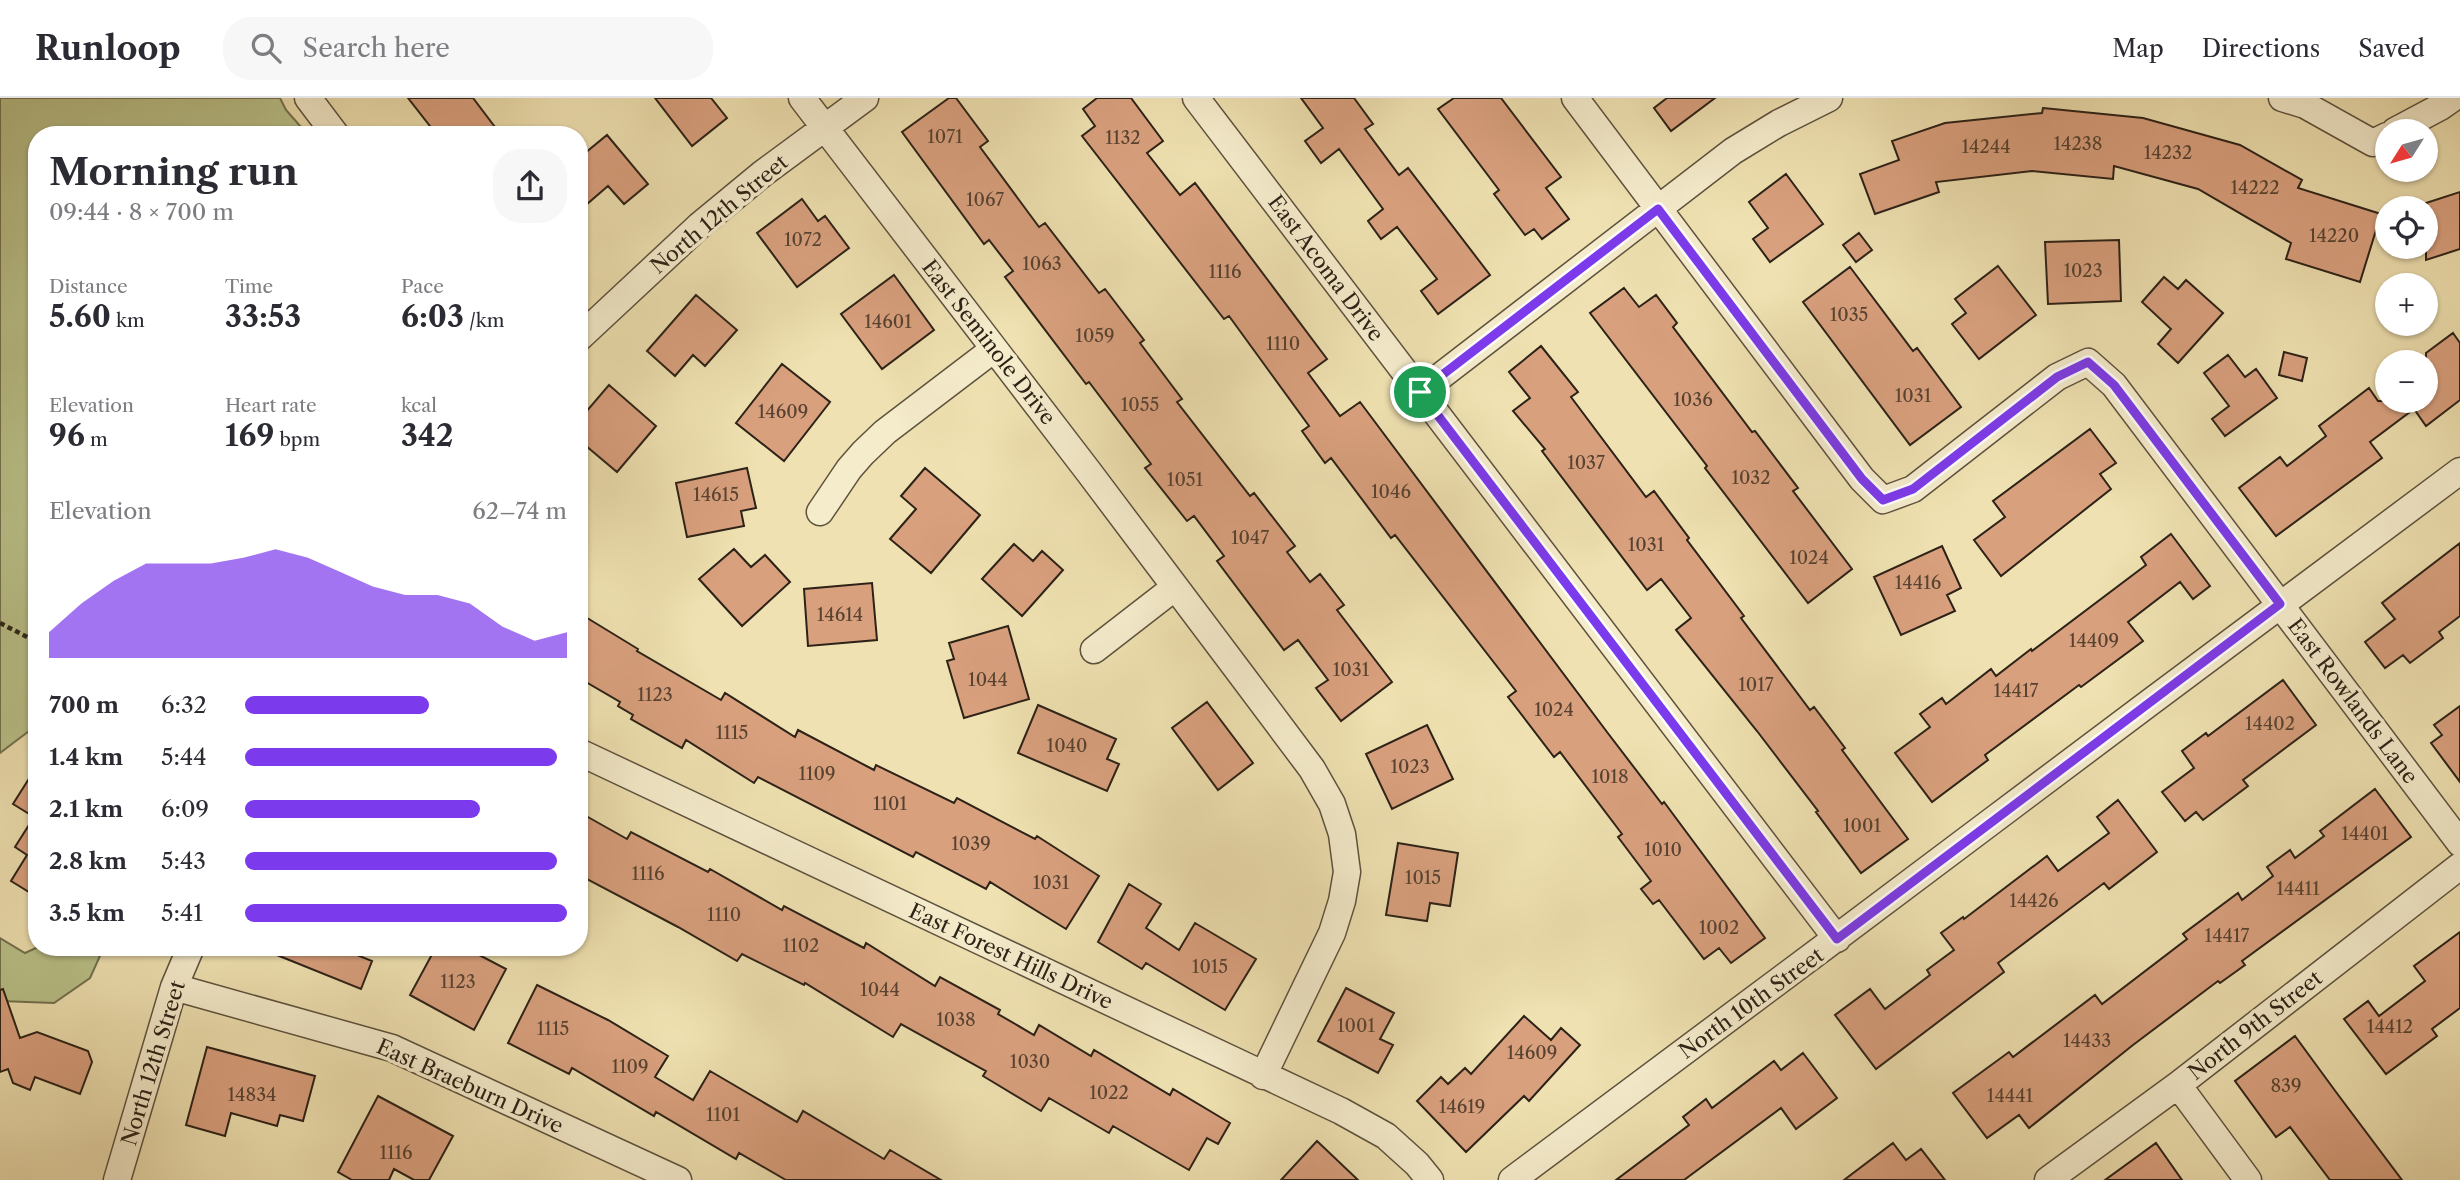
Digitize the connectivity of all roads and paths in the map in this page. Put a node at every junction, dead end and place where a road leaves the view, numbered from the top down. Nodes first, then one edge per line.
1 (308, 98) edge
2 (802, 98) edge
3 (865, 98) edge
4 (1196, 98) edge
5 (1575, 98) edge
6 (1829, 98) edge
7 (2282, 98) edge
8 (2453, 98) edge
9 (2418, 119) edge
10 (329, 126) edge
11 (824, 128) junction
12 (2375, 142) edge
13 (1658, 209) junction
14 (588, 330) edge
15 (994, 349) junction
16 (1420, 392) junction
17 (2460, 471) edge
18 (820, 512) dead end
19 (1174, 588) junction
20 (2280, 604) junction
21 (0, 623) edge
22 (28, 637) edge
23 (1094, 650) dead end
24 (588, 756) edge
25 (2460, 844) edge
26 (2460, 866) edge
27 (1837, 939) junction
28 (187, 956) edge
29 (174, 987) junction
30 (1263, 1076) junction
31 (2178, 1085) junction
32 (117, 1180) edge
33 (678, 1180) edge
34 (1430, 1180) edge
35 (1512, 1180) edge
36 (2048, 1180) edge
37 (2248, 1180) edge

1 - 10 street
2 - 11 street, East Seminole Drive
3 - 11 street, North 12th Street
4 - 16 street, East Acoma Drive
5 - 13 street
6 - 13 street
7 - 12 street
8 - 9 street
11 - 14 street, North 12th Street
11 - 15 street, East Seminole Drive
13 - 16 street
13 - 20 street, East Rowlands Lane
15 - 18 street
15 - 19 street, East Seminole Drive
16 - 27 street, East Acoma Drive
17 - 20 street, North 10th Street
19 - 23 street
19 - 30 street, East Seminole Drive
20 - 25 street, East Rowlands Lane
20 - 27 street, North 10th Street
21 - 22 path
24 - 30 street, East Forest Hills Drive
26 - 31 street, North 9th Street
27 - 35 street, North 10th Street
28 - 29 street, North 12th Street
29 - 32 street, North 12th Street
29 - 33 street, East Braeburn Drive
30 - 34 street, East Forest Hills Drive
31 - 36 street, North 9th Street
31 - 37 street

